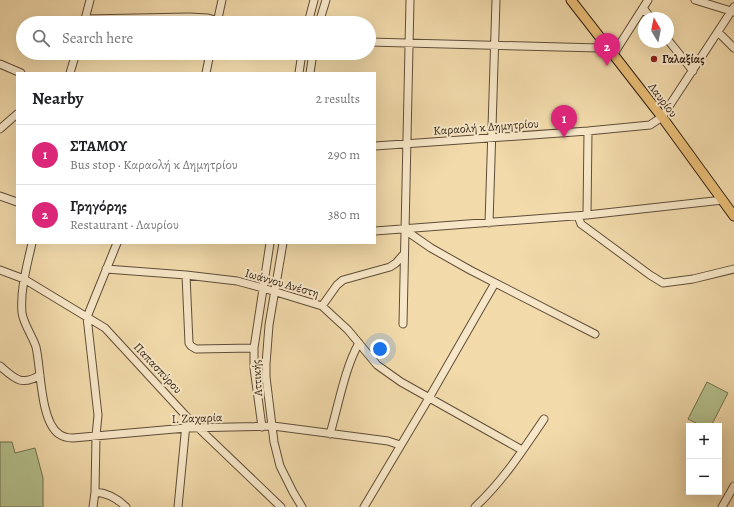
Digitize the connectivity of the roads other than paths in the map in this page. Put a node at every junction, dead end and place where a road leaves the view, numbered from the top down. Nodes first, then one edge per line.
1 (90, 0) edge
2 (222, 0) edge
3 (314, 0) edge
4 (326, 0) edge
5 (410, 0) edge
6 (496, 0) edge
7 (571, 0) edge
8 (648, 0) edge
9 (696, 0) edge
10 (643, 8) junction
11 (733, 10) edge
12 (646, 12) edge
13 (85, 16) edge
14 (218, 16) edge
15 (310, 16) edge
16 (321, 16) edge
17 (718, 32) junction
18 (376, 42) edge
19 (409, 43) junction
20 (606, 45) junction
21 (494, 46) junction
22 (674, 48) edge
23 (734, 48) edge
24 (613, 55) junction
25 (74, 60) edge
26 (209, 60) edge
27 (301, 60) edge
28 (312, 60) edge
29 (0, 64) edge
30 (692, 71) junction
31 (19, 72) edge
32 (70, 72) edge
33 (206, 72) edge
34 (299, 72) edge
35 (310, 72) edge
36 (16, 115) edge
37 (662, 117) junction
38 (0, 129) edge
39 (588, 131) junction
40 (492, 137) junction
41 (407, 144) junction
42 (376, 146) edge
43 (0, 196) edge
44 (723, 200) junction
45 (16, 202) edge
46 (588, 215) junction
47 (578, 216) junction
48 (734, 216) edge
49 (489, 223) junction
50 (405, 230) junction
51 (376, 231) edge
52 (32, 244) edge
53 (117, 244) edge
54 (270, 244) edge
55 (282, 244) edge
56 (403, 255) junction
57 (106, 269) junction
58 (734, 269) edge
59 (0, 270) edge
60 (186, 275) junction
61 (24, 279) junction
62 (495, 283) junction
63 (263, 288) junction
64 (274, 292) junction
65 (322, 306) junction
66 (87, 317) junction
67 (403, 324) dead end
68 (596, 334) dead end
69 (359, 343) junction
70 (254, 348) junction
71 (0, 366) edge
72 (40, 375) junction
73 (429, 398) junction
74 (187, 417) junction
75 (544, 419) dead end
76 (273, 426) junction
77 (262, 427) junction
78 (186, 428) junction
79 (199, 428) junction
80 (330, 434) junction
81 (96, 436) junction
82 (400, 445) junction
83 (522, 450) junction
84 (734, 486) edge
85 (95, 492) junction
86 (94, 507) edge
87 (126, 507) edge
88 (178, 507) edge
89 (281, 507) edge
90 (302, 507) edge
91 (364, 507) edge
92 (475, 507) edge
93 (722, 507) edge

1 - 13 street
2 - 14 street
3 - 15 street
4 - 16 street
5 - 19 street
6 - 21 street
7 - 20 main road, Λαυρίου
8 - 10 street
9 - 11 street
10 - 12 street
10 - 24 street
11 - 17 street
17 - 23 street
17 - 30 street
18 - 19 street
19 - 21 street
19 - 41 street
20 - 21 street
20 - 24 main road, Λαυρίου
21 - 40 street
22 - 30 street
24 - 37 main road, Λαυρίου
25 - 32 street
26 - 33 street
27 - 34 street
28 - 35 street
29 - 31 street
30 - 37 street
36 - 38 street
37 - 39 street, Καραολή κ Δημητρίου
37 - 44 main road, Λαυρίου
39 - 40 street, Καραολή κ Δημητρίου
39 - 46 street
40 - 41 street, Καραολή κ Δημητρίου
40 - 49 street
41 - 42 street, Καραολή κ Δημητρίου
41 - 50 street
43 - 45 street
44 - 46 street
44 - 48 main road, Λαυρίου
46 - 47 street
47 - 49 street
47 - 58 street
49 - 50 street
50 - 51 street
50 - 56 street
50 - 62 street
52 - 61 street, Ι. Ζαχαρία
53 - 57 street
54 - 63 street, Αττικής
55 - 64 street, Αττικής
56 - 65 street
56 - 67 street
57 - 60 street, Ιωάννου Ανέστη
57 - 66 street
59 - 61 street, Παπασπύρου
60 - 63 street, Ιωάννου Ανέστη
60 - 70 street
61 - 66 street, Παπασπύρου
61 - 72 street, Ι. Ζαχαρία
62 - 68 street
62 - 73 street
63 - 64 street, Ιωάννου Ανέστη
63 - 70 street, Αττικής
64 - 65 street, Ιωάννου Ανέστη
64 - 76 street, Αττικής
65 - 69 street, Ιωάννου Ανέστη
66 - 74 street, Παπασπύρου
66 - 81 street
69 - 73 street, Ιωάννου Ανέστη
69 - 80 street
70 - 77 street, Αττικής
71 - 72 street
72 - 81 street, Ι. Ζαχαρία
73 - 82 street
73 - 83 street, Ιωάννου Ανέστη
74 - 78 street
74 - 79 street, Παπασπύρου
75 - 83 street
76 - 77 street, Ι. Ζαχαρία
76 - 80 street, Ι. Ζαχαρία
76 - 90 street, Αττικής
77 - 79 street, Ι. Ζαχαρία
78 - 79 street, Ι. Ζαχαρία
78 - 81 street, Ι. Ζαχαρία
78 - 88 street
79 - 89 street, Παπασπύρου
80 - 82 street, Ι. Ζαχαρία
81 - 85 street
82 - 91 street
83 - 92 street
84 - 93 street
85 - 86 street
85 - 87 street

